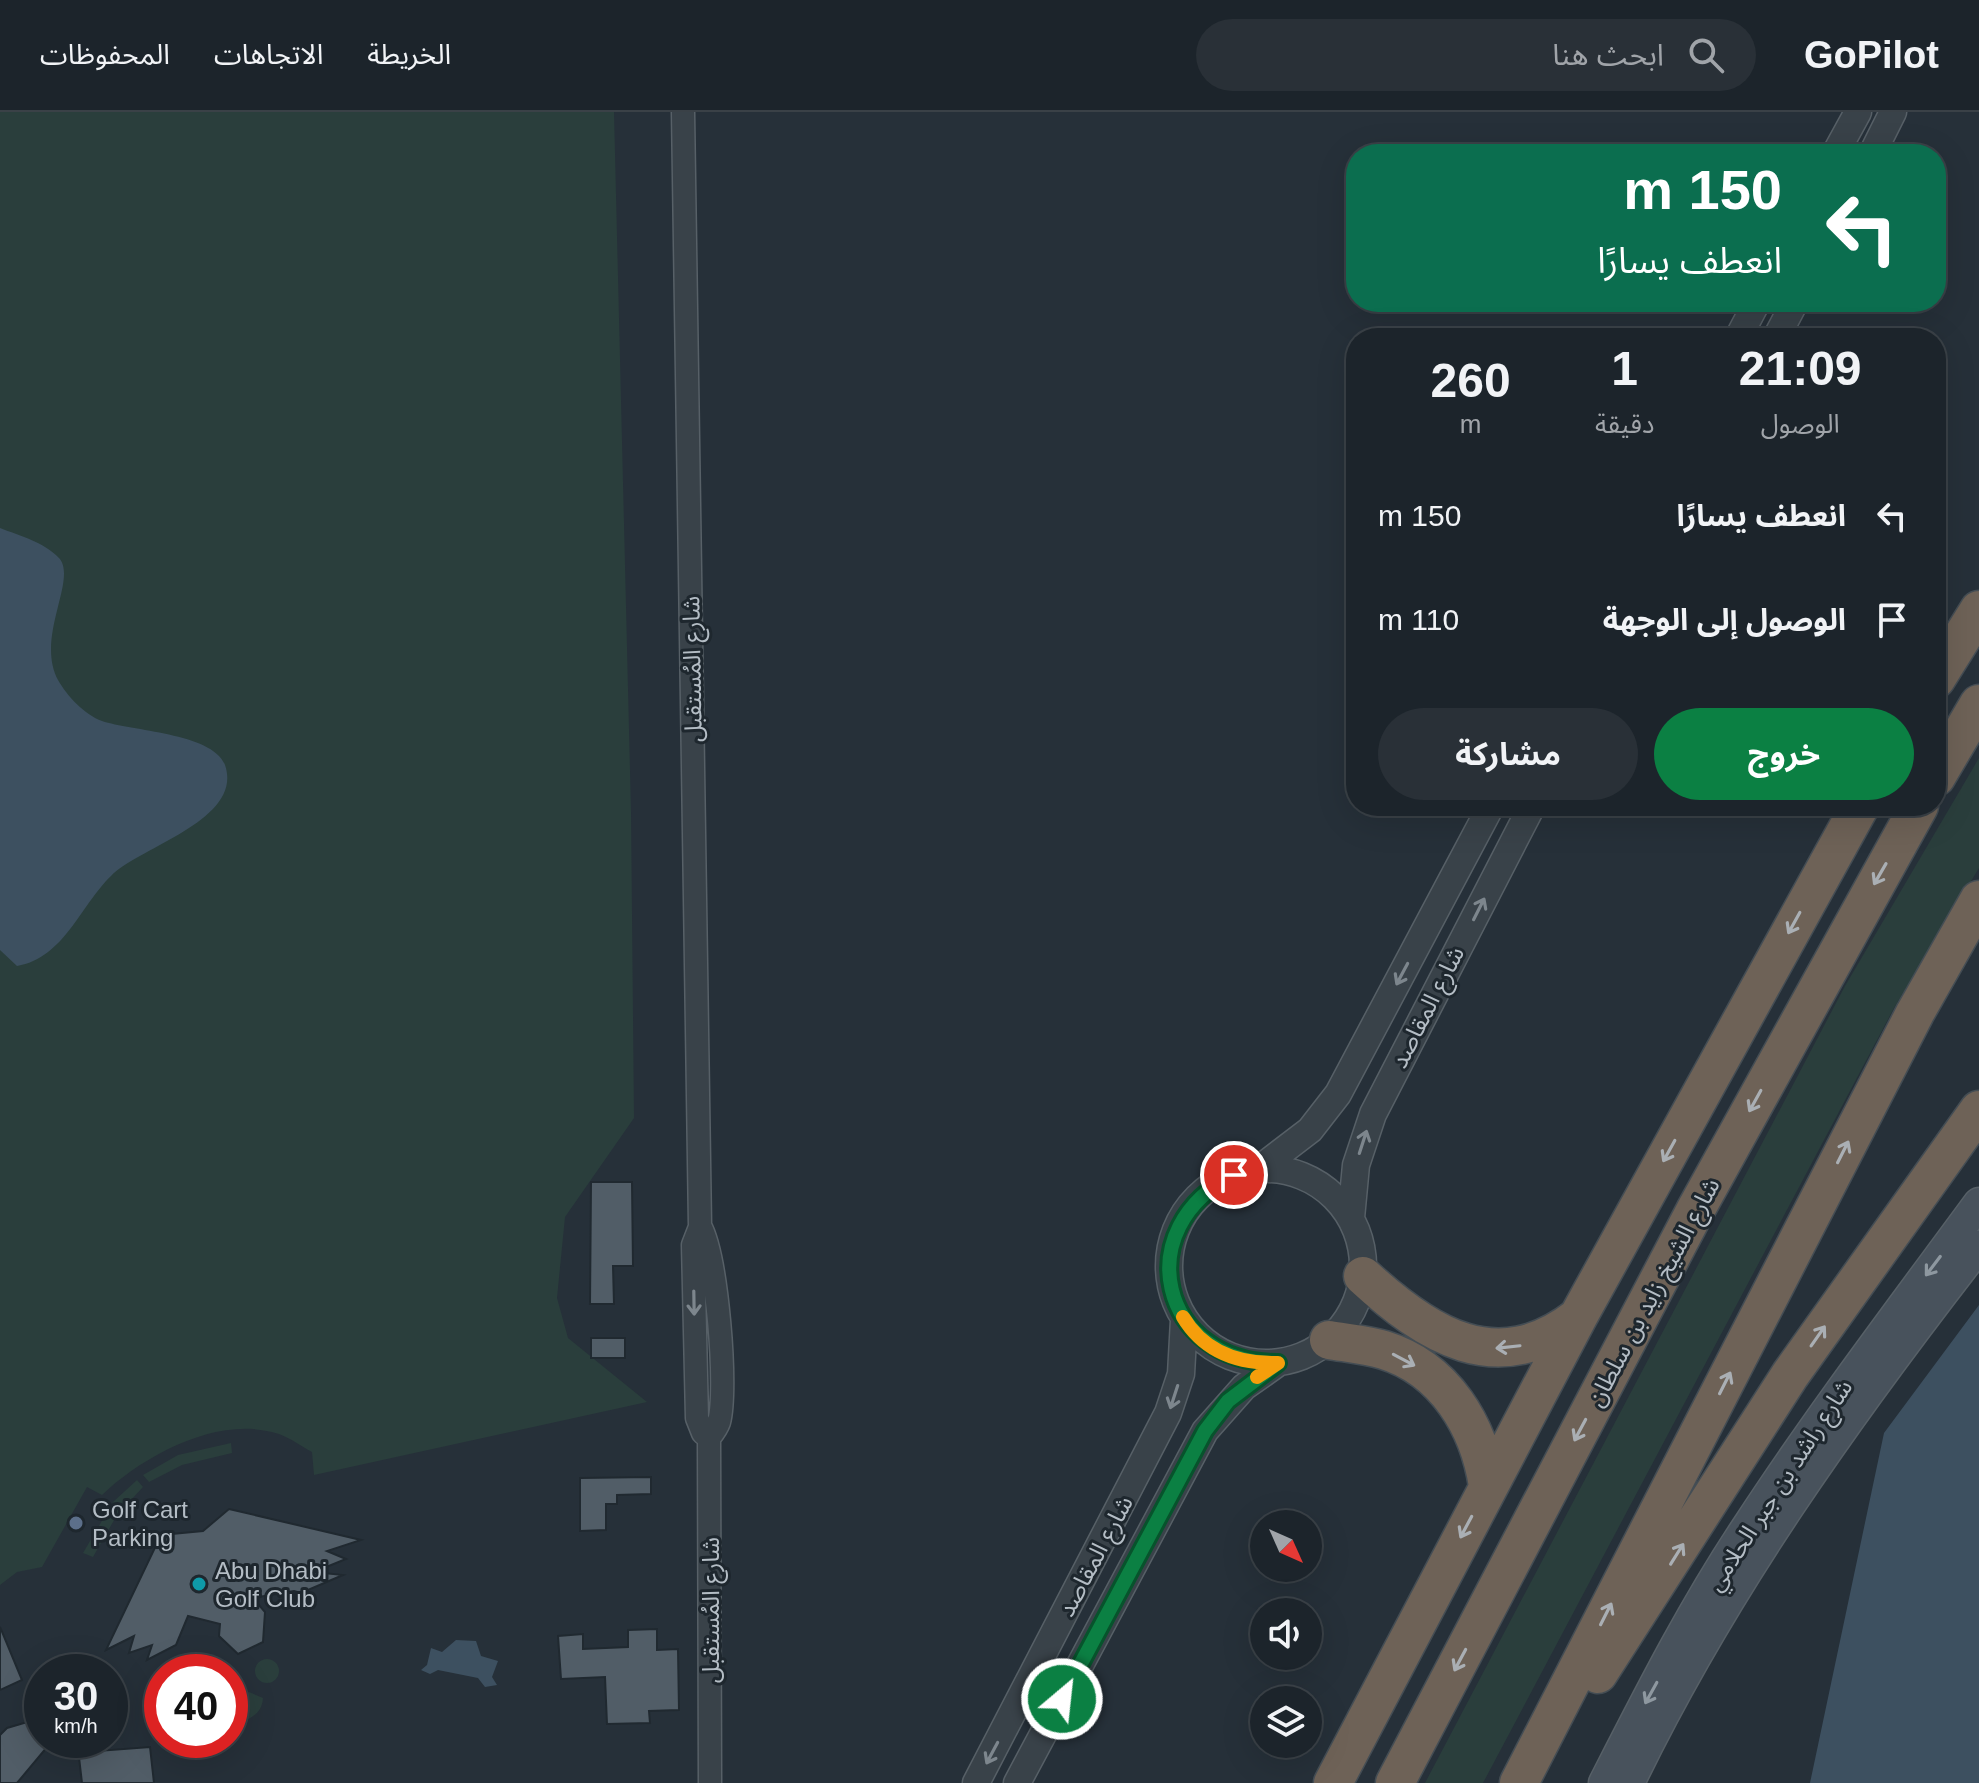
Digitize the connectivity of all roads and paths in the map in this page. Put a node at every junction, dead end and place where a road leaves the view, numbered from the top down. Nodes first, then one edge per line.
1 (683, 112) edge
2 (1858, 112) edge
3 (1893, 112) edge
4 (1840, 144) edge
5 (1877, 144) edge
6 (1979, 610) edge
7 (1946, 663) edge
8 (1979, 704) edge
9 (1946, 760) edge
10 (1486, 816) edge
11 (1527, 816) edge
12 (1854, 816) edge
13 (1913, 816) edge
14 (1979, 900) edge
15 (1979, 1110) edge
16 (1259, 1169) junction
17 (1979, 1203) edge
18 (1351, 1218) junction
19 (1979, 1246) edge
20 (1363, 1276) junction
21 (1578, 1317) junction
22 (1184, 1320) junction
23 (1329, 1340) junction
24 (1278, 1363) junction
25 (1488, 1486) junction
26 (710, 1783) edge
27 (976, 1783) edge
28 (1017, 1783) edge
29 (1333, 1783) edge
30 (1395, 1783) edge
31 (1519, 1783) edge
32 (1526, 1783) edge
33 (1604, 1783) edge
34 (1629, 1783) edge

1 - 26 street, شارع المُستقبل
2 - 4 street
3 - 5 street
6 - 7 highway
8 - 9 highway
10 -> 16 street, شارع المقاصد
18 -> 11 street, شارع المقاصد
12 -> 21 highway
13 -> 30 highway, شارع الشيخ زايد بن سلطان
31 -> 14 highway
32 -> 15 highway
16 - 18 street
16 - 22 street
17 -> 33 main road, شارع راشد بن جبر الحلامي
18 - 20 street
19 - 34 main road, شارع راشد بن جبر الحلامي
21 -> 20 highway
20 - 23 street
21 - 25 highway
22 - 24 street
22 -> 27 street, شارع المقاصد
23 - 24 street
23 -> 25 highway
24 - 28 street, شارع المقاصد
25 -> 29 highway

